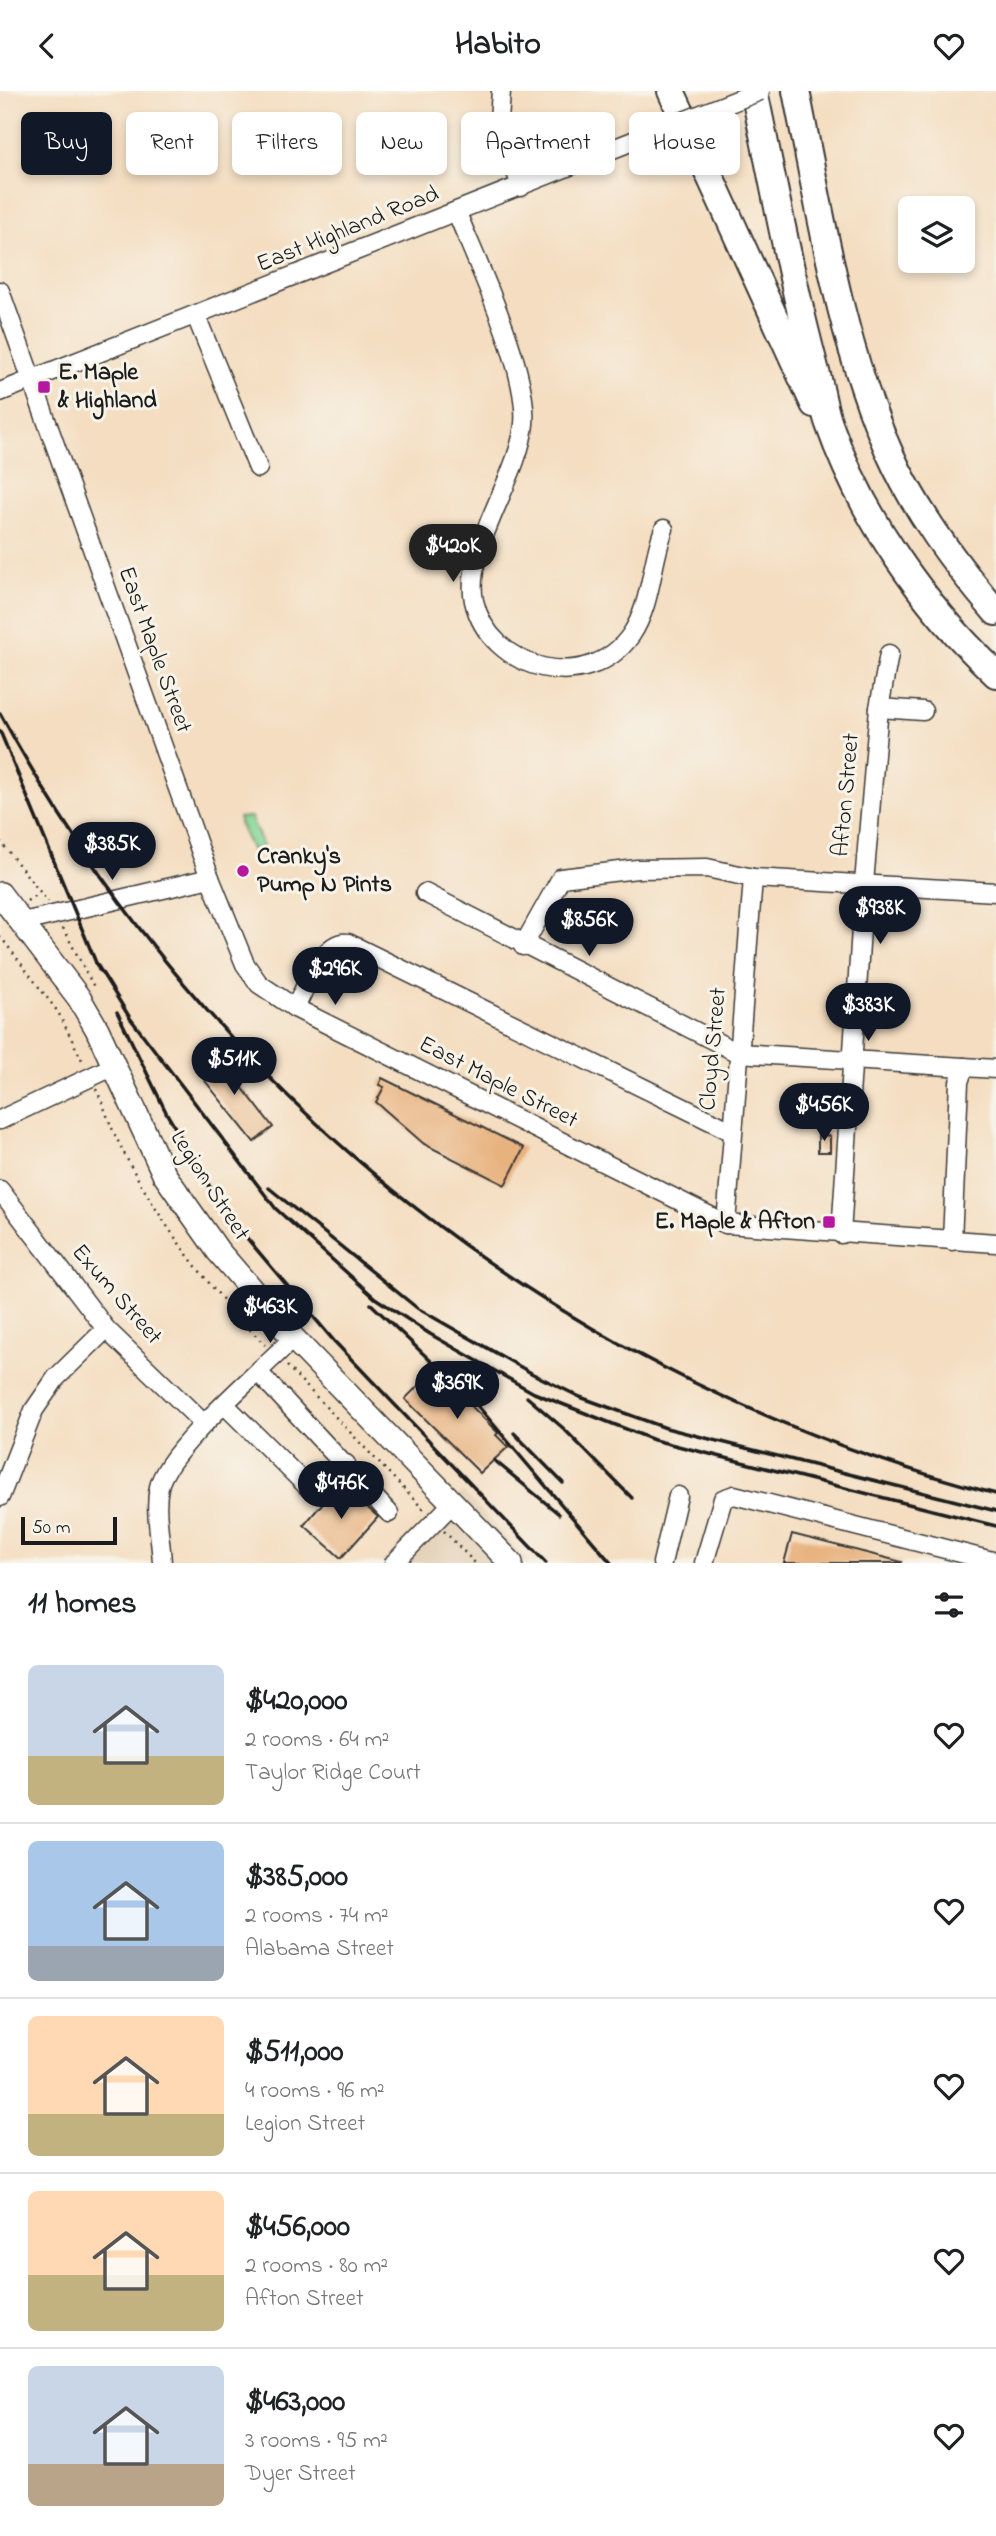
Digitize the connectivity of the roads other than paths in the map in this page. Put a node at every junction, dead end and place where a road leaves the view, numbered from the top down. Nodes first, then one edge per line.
1 (501, 91) edge
2 (671, 91) edge
3 (757, 91) edge
4 (796, 91) edge
5 (521, 187) junction
6 (457, 213) junction
7 (0, 291) edge
8 (196, 316) junction
9 (4, 318) edge
10 (32, 381) junction
11 (0, 392) edge
12 (828, 422) junction
13 (258, 468) dead end
14 (663, 529) dead end
15 (996, 613) edge
16 (889, 654) dead end
17 (996, 674) edge
18 (879, 708) junction
19 (923, 711) dead end
20 (210, 878) junction
21 (753, 878) junction
22 (864, 883) junction
23 (996, 892) edge
24 (425, 893) dead end
25 (0, 894) edge
26 (23, 922) junction
27 (523, 946) junction
28 (295, 1009) junction
29 (738, 1053) junction
30 (853, 1061) junction
31 (112, 1067) junction
32 (964, 1067) junction
33 (996, 1069) edge
34 (0, 1120) edge
35 (732, 1131) junction
36 (0, 1190) edge
37 (726, 1224) junction
38 (841, 1234) junction
39 (952, 1241) junction
40 (996, 1243) edge
41 (106, 1329) junction
42 (293, 1338) junction
43 (259, 1373) junction
44 (225, 1405) junction
45 (204, 1424) junction
46 (346, 1464) junction
47 (2, 1485) edge
48 (678, 1496) dead end
49 (453, 1503) junction
50 (389, 1513) dead end
51 (996, 1562) edge
52 (162, 1563) edge
53 (394, 1563) edge
54 (511, 1563) edge
55 (662, 1563) edge
56 (704, 1563) edge

1 - 5 street
2 - 12 highway
3 - 5 street, East Highland Road, bridge
3 - 12 highway
4 - 15 highway
5 - 6 street, East Highland Road
6 - 8 street, East Highland Road
6 - 14 street
7 - 9 street, East Maple Street
8 - 10 street, East Highland Road
8 - 13 street
9 - 10 street, East Maple Street
10 - 11 street, East Highland Road
10 - 20 street, East Maple Street
12 - 17 highway
16 - 18 street, Afton Street
18 - 19 street
18 - 22 street, Afton Street
20 - 26 street
20 - 28 street, East Maple Street
21 - 22 street
21 - 27 street
21 - 29 street, Cloyd Street
22 - 23 street
22 - 30 street, Afton Street
24 - 27 street
25 - 26 main road, Legion Street
26 - 31 main road, Legion Street
27 - 29 street
28 - 35 street
28 - 37 street, East Maple Street
29 - 30 street
29 - 35 street, Cloyd Street
30 - 32 street
30 - 38 street, Afton Street
31 - 34 street
31 - 42 main road, Legion Street
32 - 33 street
32 - 39 street
35 - 37 street, Cloyd Street
36 - 41 street, Exum Street
37 - 38 street, East Maple Street
38 - 39 street, East Maple Street
39 - 40 street, East Maple Street
41 - 45 street, Exum Street
41 - 47 street
42 - 43 street
42 - 49 main road, Legion Street
43 - 44 street
43 - 46 street
44 - 45 street
44 - 46 street
45 - 52 street
46 - 50 street
48 - 55 street
49 - 53 street
49 - 54 main road, Legion Street
51 - 56 street

